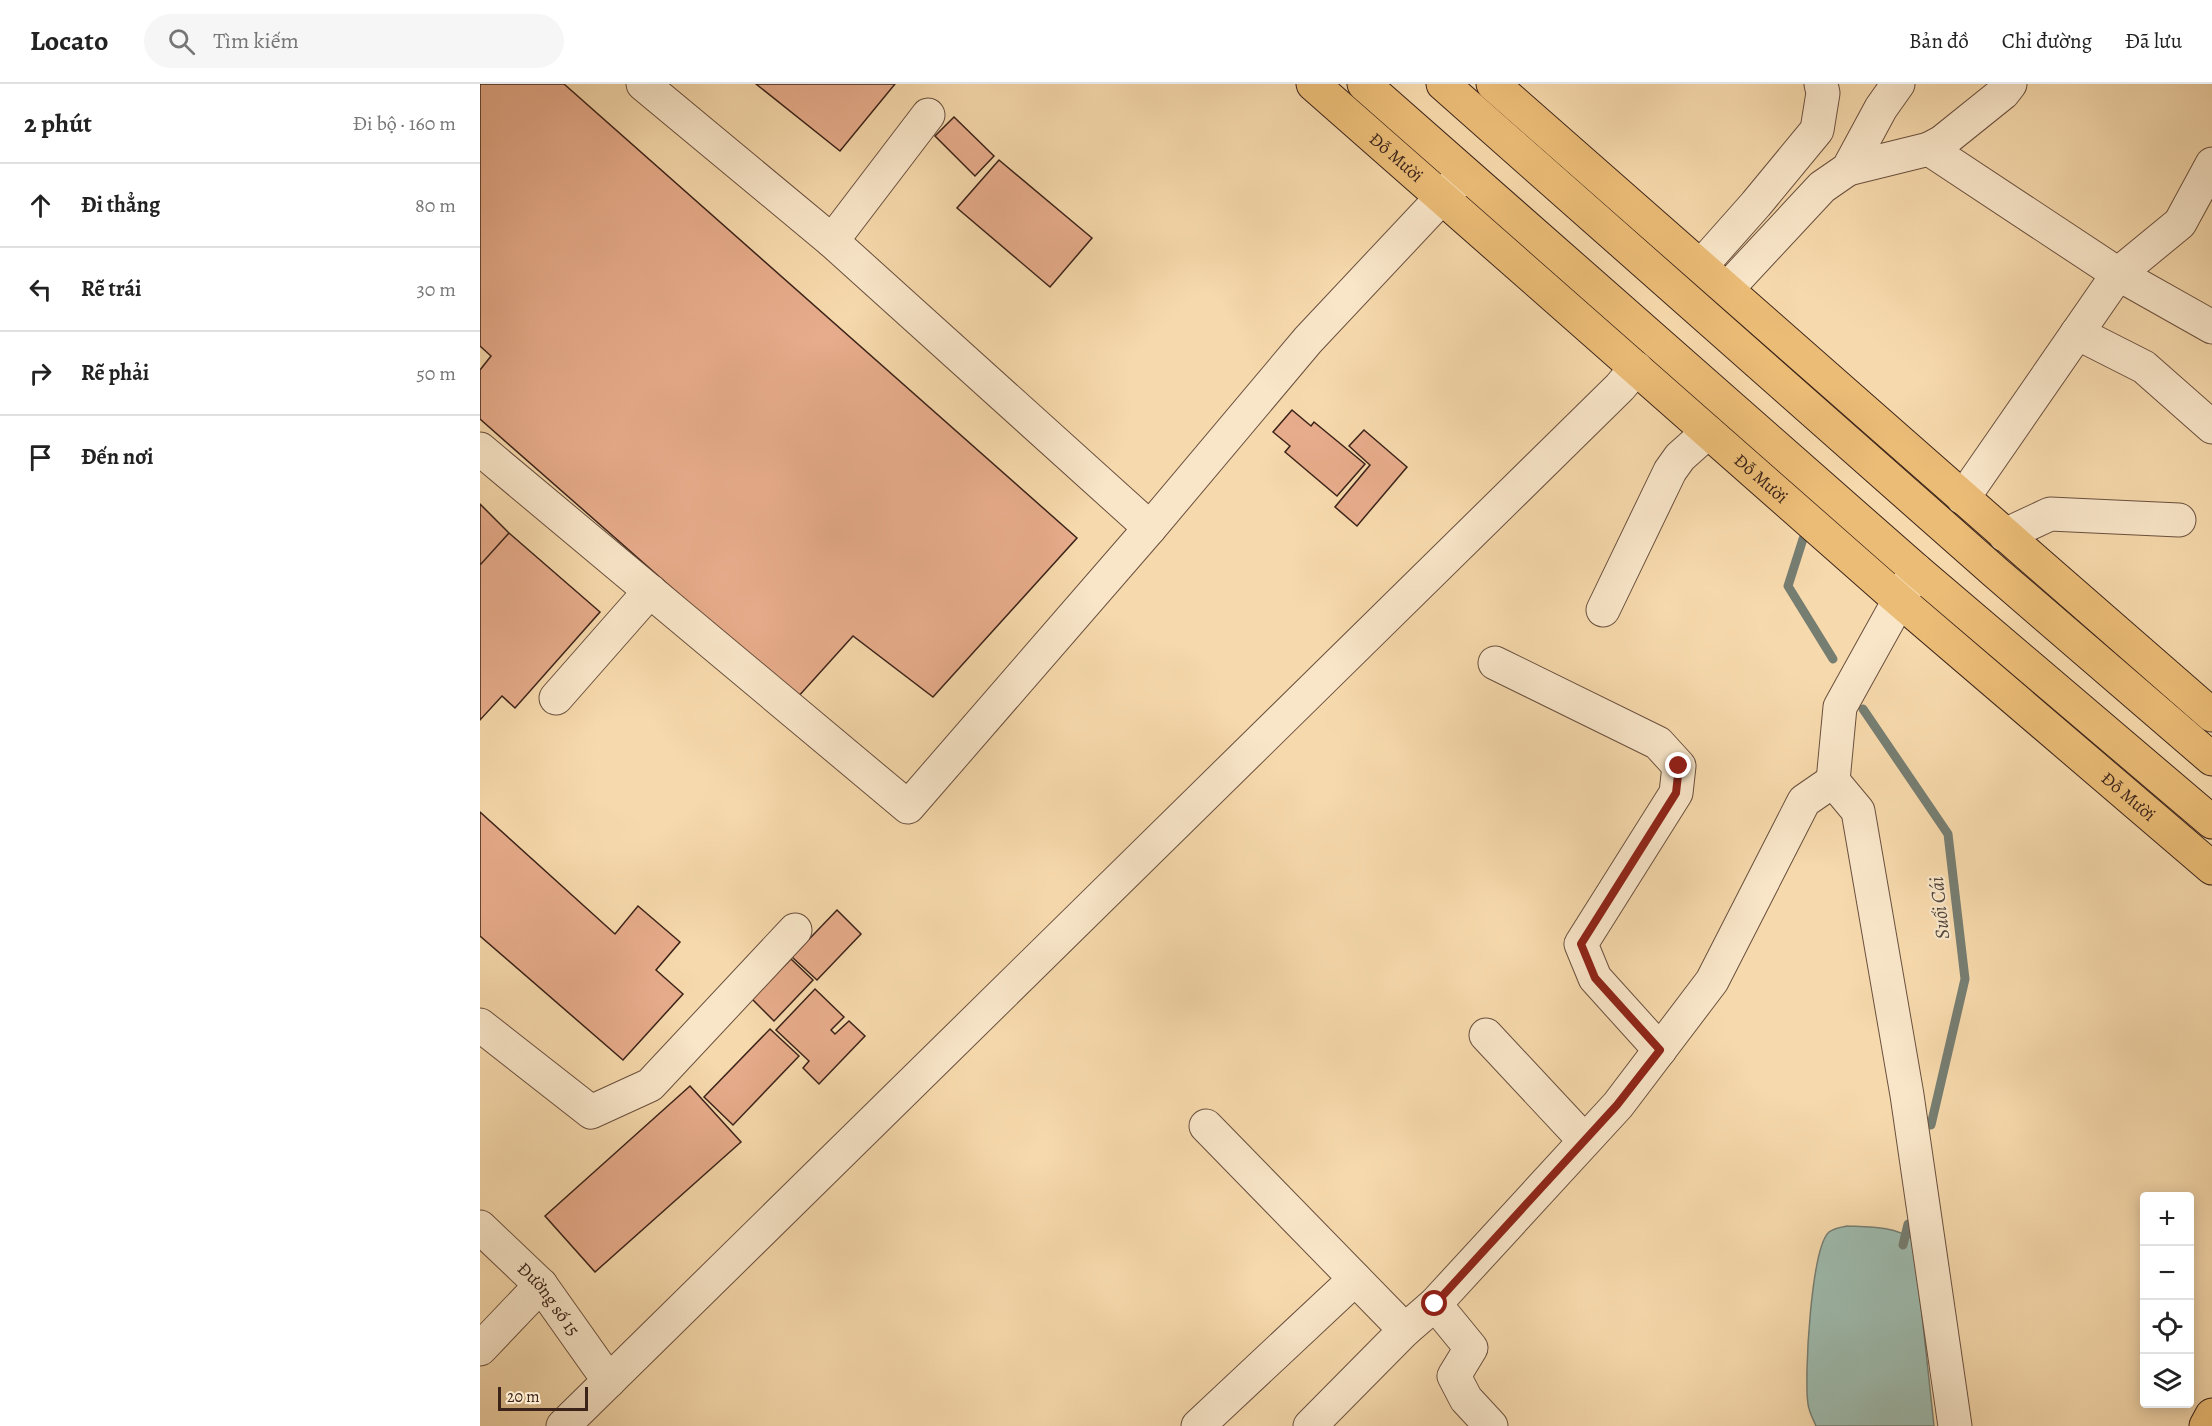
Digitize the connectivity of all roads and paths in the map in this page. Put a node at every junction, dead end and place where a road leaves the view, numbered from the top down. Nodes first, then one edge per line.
1 (643, 84) edge
2 (1313, 84) edge
3 (1364, 84) edge
4 (1443, 84) edge
5 (1493, 84) edge
6 (1821, 84) edge
7 (1898, 84) edge
8 (2010, 84) edge
9 (928, 115) dead end
10 (1929, 149) junction
11 (2212, 164) edge
12 (1848, 169) junction
13 (1465, 172) junction
14 (1442, 196) junction
15 (832, 241) junction
16 (1701, 266) junction
17 (2118, 274) junction
18 (1727, 289) junction
19 (2212, 327) edge
20 (2077, 333) junction
21 (1636, 368) junction
22 (2212, 427) edge
23 (1708, 432) junction
24 (480, 449) edge
25 (1963, 498) junction
26 (2179, 520) dead end
27 (1150, 528) junction
28 (2005, 535) junction
29 (1916, 570) junction
30 (650, 591) junction
31 (1899, 600) junction
32 (1604, 610) dead end
33 (1495, 663) dead end
34 (556, 698) dead end
35 (2212, 715) edge
36 (2212, 759) edge
37 (1833, 781) junction
38 (2212, 822) edge
39 (2212, 868) edge
40 (795, 930) dead end
41 (480, 1025) edge
42 (1486, 1035) dead end
43 (1660, 1050) junction
44 (1206, 1126) dead end
45 (1584, 1140) junction
46 (480, 1227) edge
47 (1355, 1279) junction
48 (541, 1285) junction
49 (1435, 1304) junction
50 (1406, 1330) junction
51 (480, 1349) edge
52 (609, 1381) junction
53 (2212, 1415) edge
54 (563, 1426) edge
55 (1198, 1426) edge
56 (1310, 1426) edge
57 (1491, 1426) edge
58 (1956, 1426) edge
59 (2206, 1426) edge

1 - 15 street
2 - 14 main road, Đỗ Mười
3 - 13 main road, Đỗ Mười
4 - 36 main road
5 - 16 main road
6 - 16 street
7 - 12 street
8 - 10 street
9 - 15 street
10 - 12 street
10 - 17 street
11 - 17 street
12 - 18 street
13 - 14 street
13 - 29 main road, Đỗ Mười
14 - 21 main road, Đỗ Mười
14 - 27 street
15 - 27 street
16 - 18 main road
17 - 19 street
17 - 20 street
18 - 25 main road
20 - 22 street
20 - 25 street
21 - 23 main road, Đỗ Mười
21 - 52 street
23 - 31 main road, Đỗ Mười
23 - 32 street
24 - 30 street
25 - 28 main road
26 - 28 street
27 - 30 street
28 - 35 main road
29 - 31 street
29 - 38 main road, Đỗ Mười
30 - 34 street
31 - 37 street
31 - 39 main road, Đỗ Mười
33 - 43 street
37 - 43 street
37 - 58 street
40 - 41 street
42 - 45 street
43 - 45 street
44 - 47 street
45 - 49 street
46 - 48 street, Đường số 15
47 - 50 street
47 - 55 street
48 - 51 street
48 - 52 street, Đường số 15
49 - 50 street
49 - 57 street
50 - 56 street
52 - 54 street
53 - 59 main road

